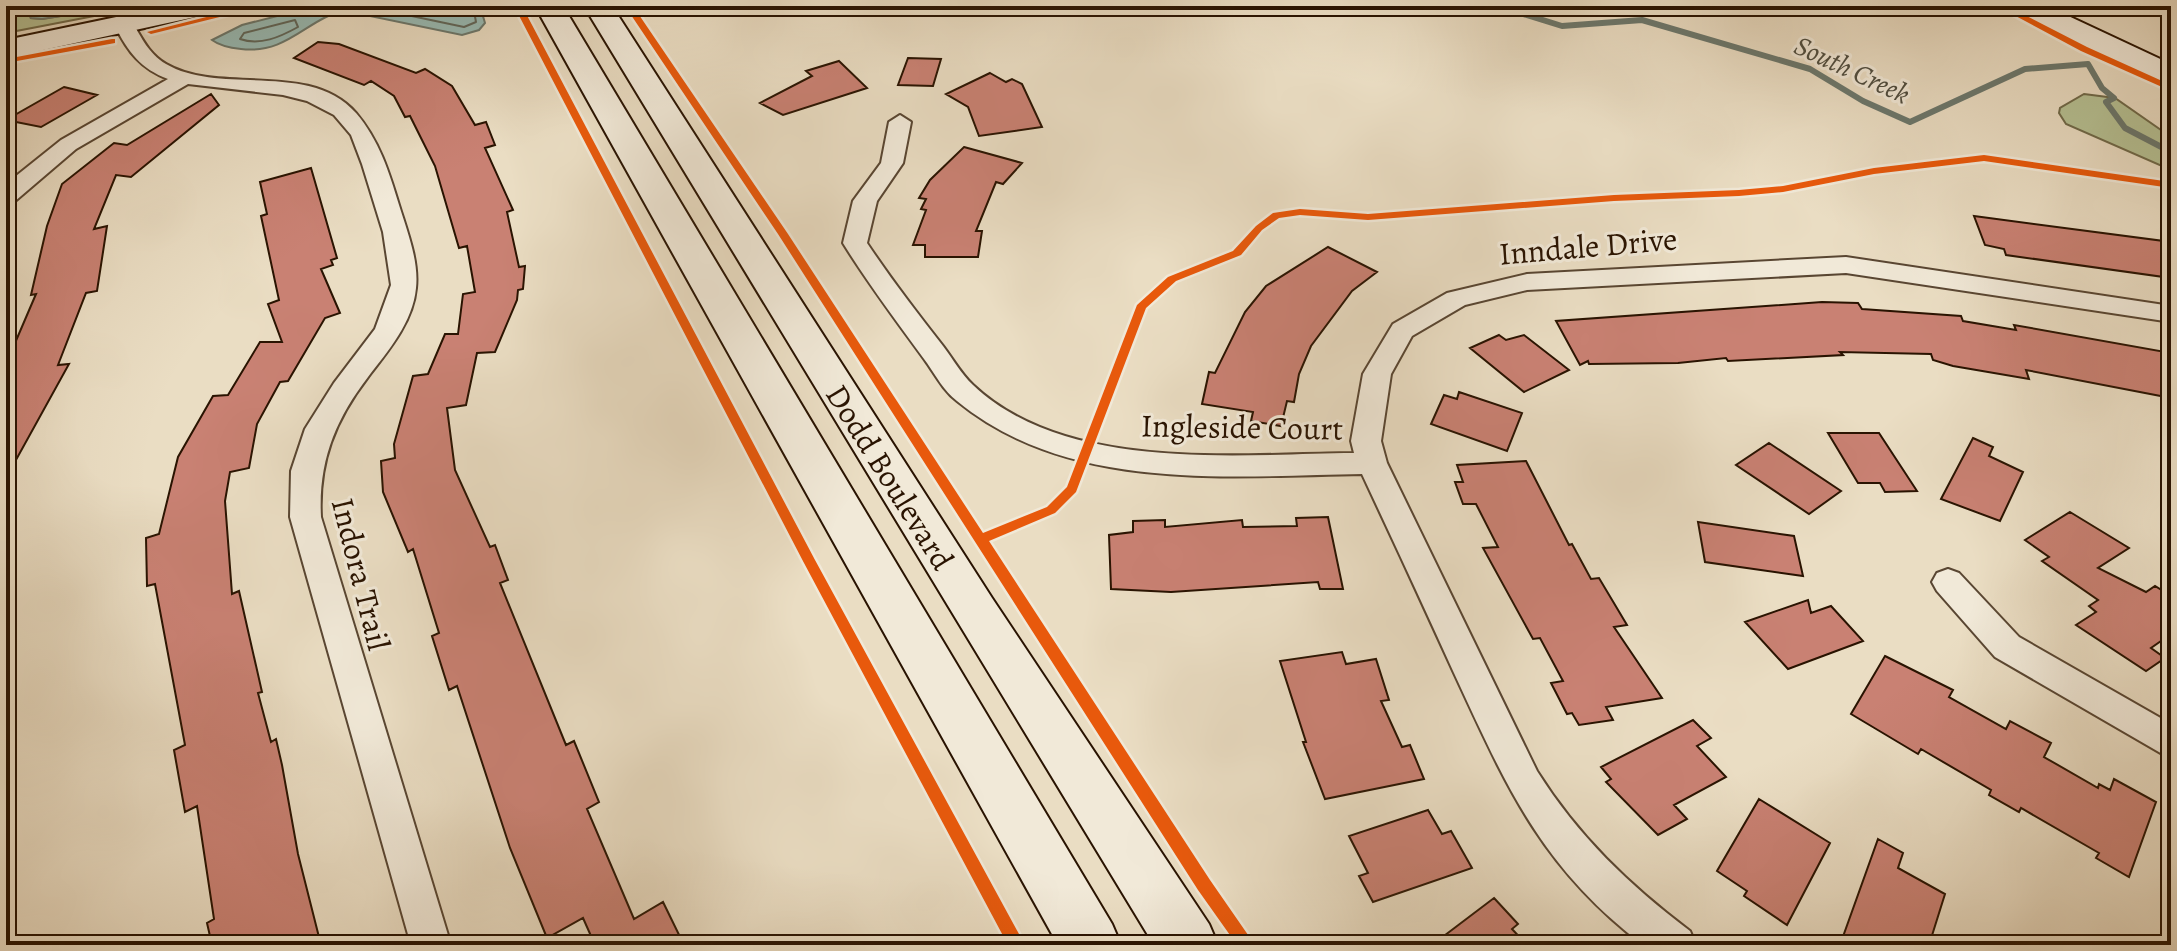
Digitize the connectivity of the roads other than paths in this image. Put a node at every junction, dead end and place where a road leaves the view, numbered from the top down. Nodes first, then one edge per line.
1 (209, 6) edge
2 (549, 6) edge
3 (581, 6) edge
4 (2024, 6) edge
5 (2065, 6) edge
6 (611, 25) edge
7 (125, 26) junction
8 (6, 49) edge
9 (2171, 56) edge
10 (2171, 75) edge
11 (186, 77) junction
12 (900, 122) dead end
13 (6, 197) edge
14 (2171, 314) edge
15 (1372, 463) junction
16 (1948, 582) dead end
17 (2171, 743) edge
18 (431, 945) edge
19 (1091, 945) edge
20 (1188, 945) edge
21 (1676, 945) edge

1 - 7 main road
2 - 19 main road, Dodd Boulevard
3 - 6 main road
4 - 10 main road
5 - 9 main road
6 - 20 main road, Dodd Boulevard
7 - 8 main road
7 - 11 street, Indora Trail
11 - 13 street
11 - 18 street, Indora Trail
12 - 15 street, Ingleside Court
14 - 15 street, Inndale Drive
15 - 21 street, Inndale Drive
16 - 17 street

